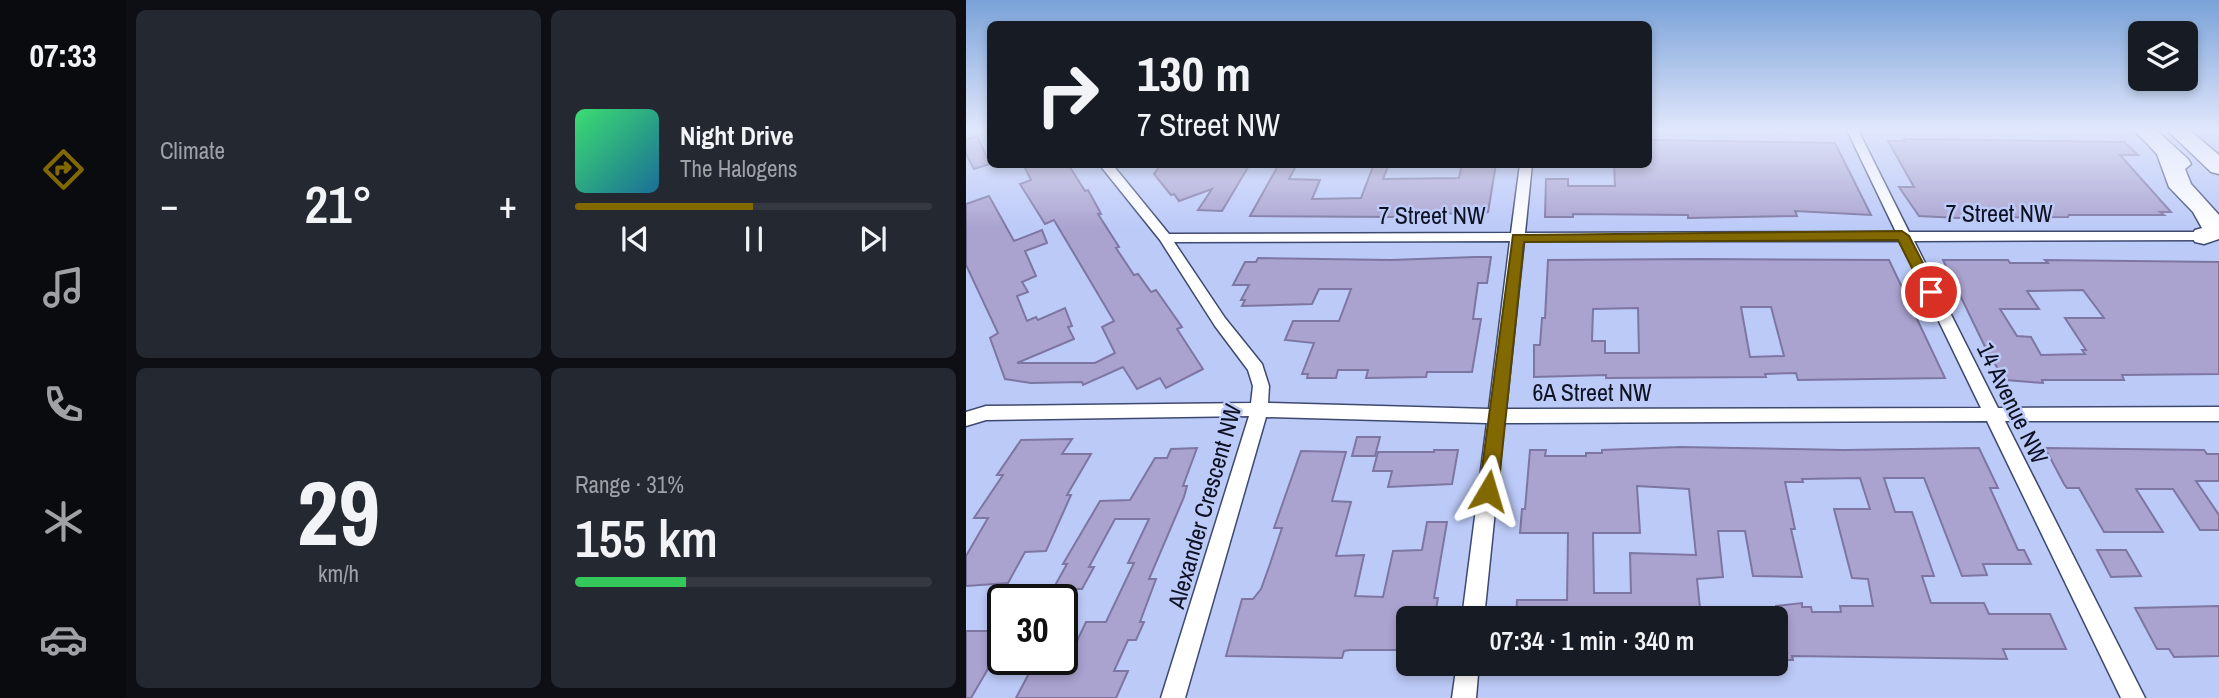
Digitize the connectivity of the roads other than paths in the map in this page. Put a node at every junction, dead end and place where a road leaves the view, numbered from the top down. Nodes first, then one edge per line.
1 (1867, 163) edge
2 (2171, 163) edge
3 (2178, 163) edge
4 (1108, 168) edge
5 (1527, 168) edge
6 (2219, 200) edge
7 (1902, 236) junction
8 (2204, 236) joint
9 (1518, 237) junction
10 (1165, 238) junction
11 (1259, 411) junction
12 (2219, 414) edge
13 (1497, 416) junction
14 (1992, 416) junction
15 (966, 419) edge
16 (1474, 606) edge
17 (1467, 676) edge
18 (1173, 698) edge
19 (1464, 698) edge
20 (2133, 698) edge

1 - 7 street, 14 Avenue NW
2 - 8 highway
3 - 6 highway
4 - 10 street, Alexander Crescent NW
5 - 9 street
7 - 8 street, 7 Street NW
7 - 9 street, 7 Street NW
7 - 14 street, 14 Avenue NW
9 - 10 street, 7 Street NW
9 - 13 street
10 - 11 street, Alexander Crescent NW
11 - 13 street, 6A Street NW
11 - 15 street, 6A Street NW
11 - 18 street, Alexander Crescent NW
12 - 14 street, 6A Street NW
13 - 14 street, 6A Street NW
13 - 16 street
14 - 20 street, 14 Avenue NW
17 - 19 street

